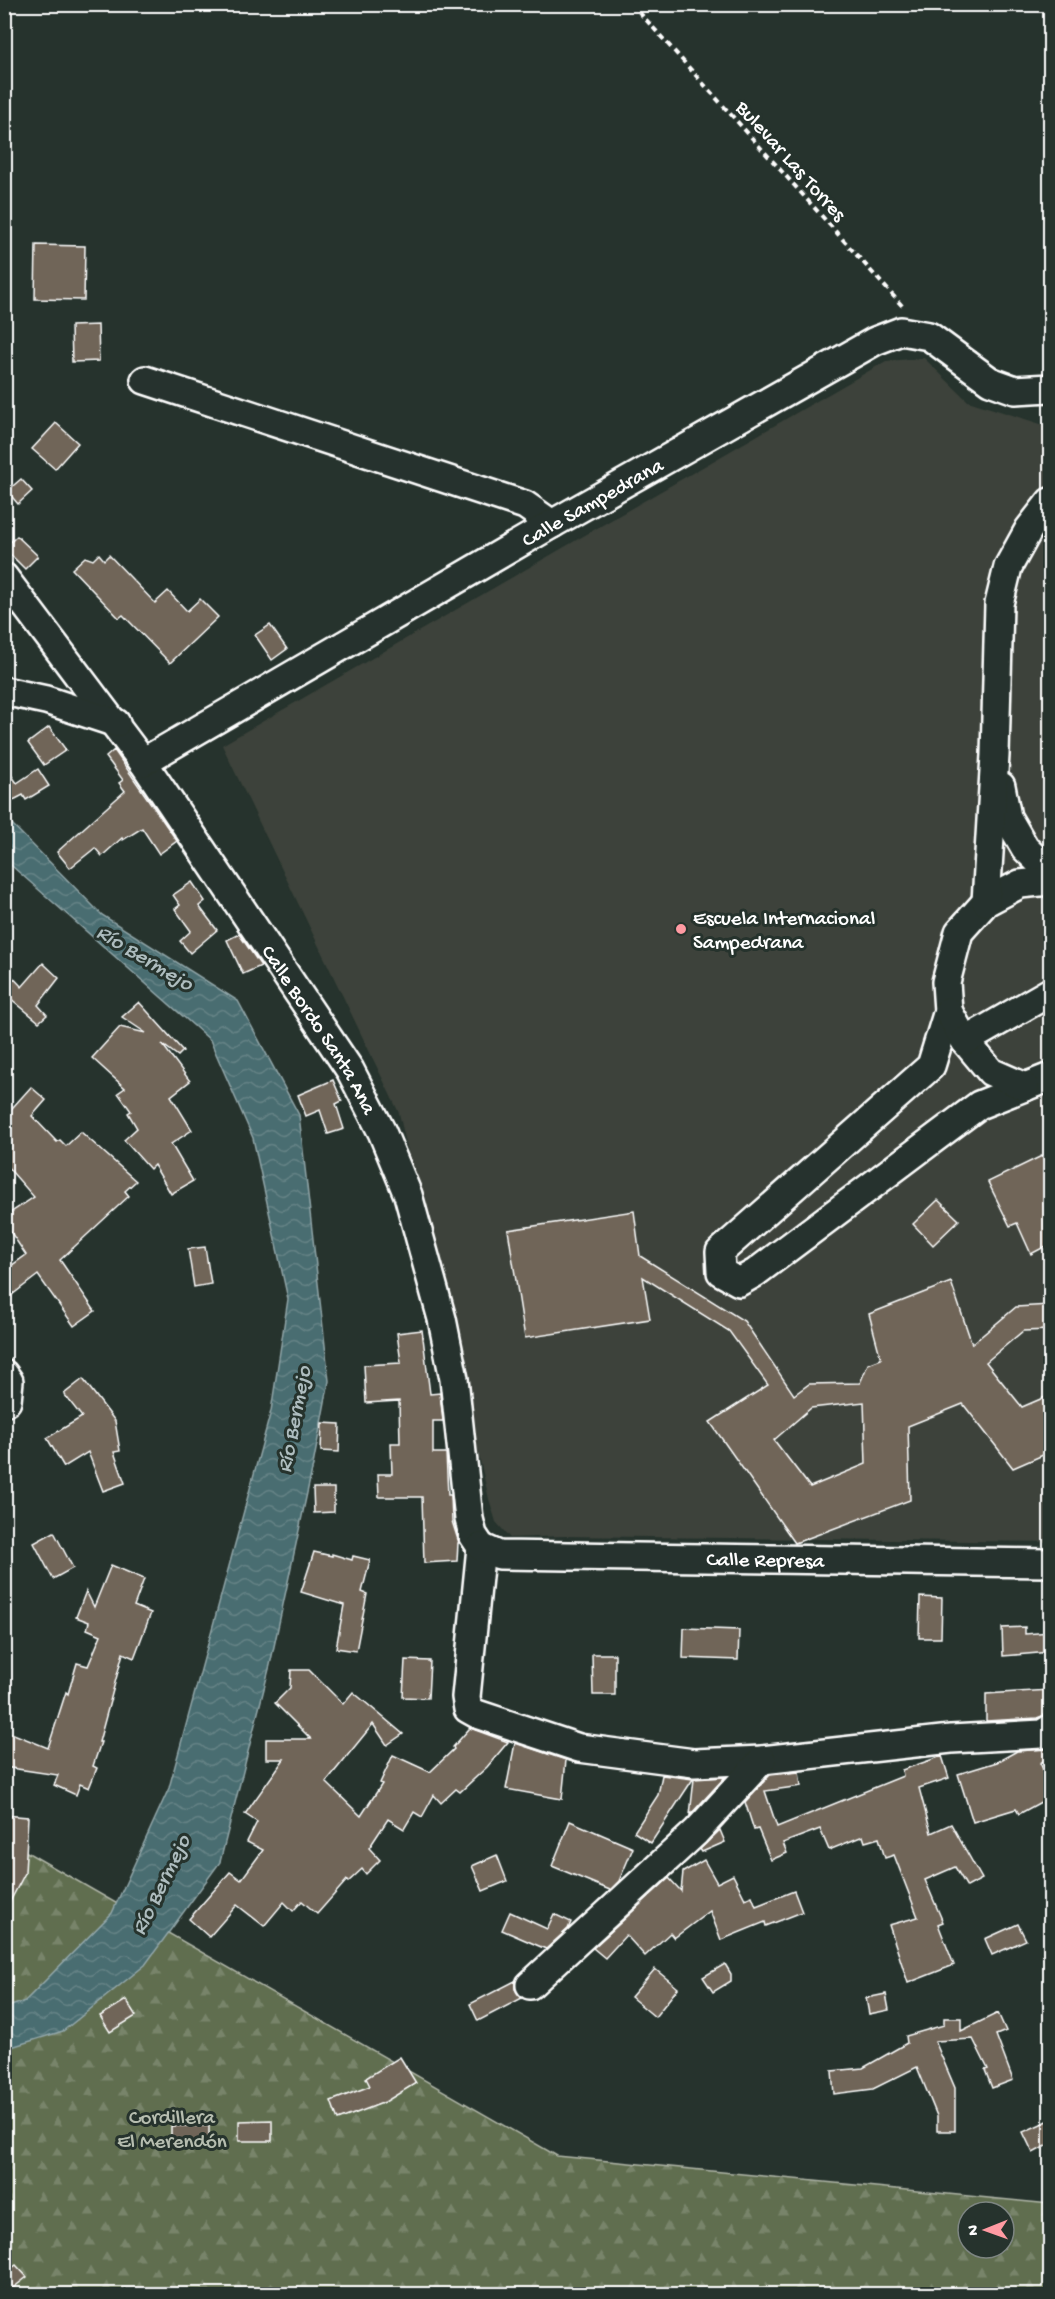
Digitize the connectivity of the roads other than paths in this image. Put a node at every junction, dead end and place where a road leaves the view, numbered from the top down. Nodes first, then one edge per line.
1 (145, 380) dead end
2 (1050, 388) edge
3 (1050, 502) edge
4 (552, 524) junction
5 (4, 577) edge
6 (4, 691) edge
7 (116, 723) junction
8 (994, 755) junction
9 (144, 762) junction
10 (1050, 873) edge
11 (1050, 880) edge
12 (986, 902) junction
13 (1050, 992) edge
14 (948, 1011) junction
15 (965, 1041) junction
16 (1050, 1077) edge
17 (1025, 1087) junction
18 (4, 1374) edge
19 (4, 1403) edge
20 (481, 1547) junction
21 (1050, 1563) edge
22 (1050, 1729) edge
23 (762, 1760) junction
24 (530, 1985) dead end

1 - 4 street
2 - 4 street, Calle Sampedrana
3 - 8 street
4 - 9 street, Calle Sampedrana
5 - 7 street, Calle Bordo Santa Ana
6 - 7 street
7 - 9 street, Calle Bordo Santa Ana
8 - 10 street
8 - 12 street
9 - 20 street, Calle Bordo Santa Ana
11 - 12 street
12 - 14 street
13 - 15 street
14 - 15 street
14 - 17 street
15 - 17 street
16 - 17 street
18 - 19 street
20 - 21 street, Calle Represa
20 - 23 street
22 - 23 street
23 - 24 street

